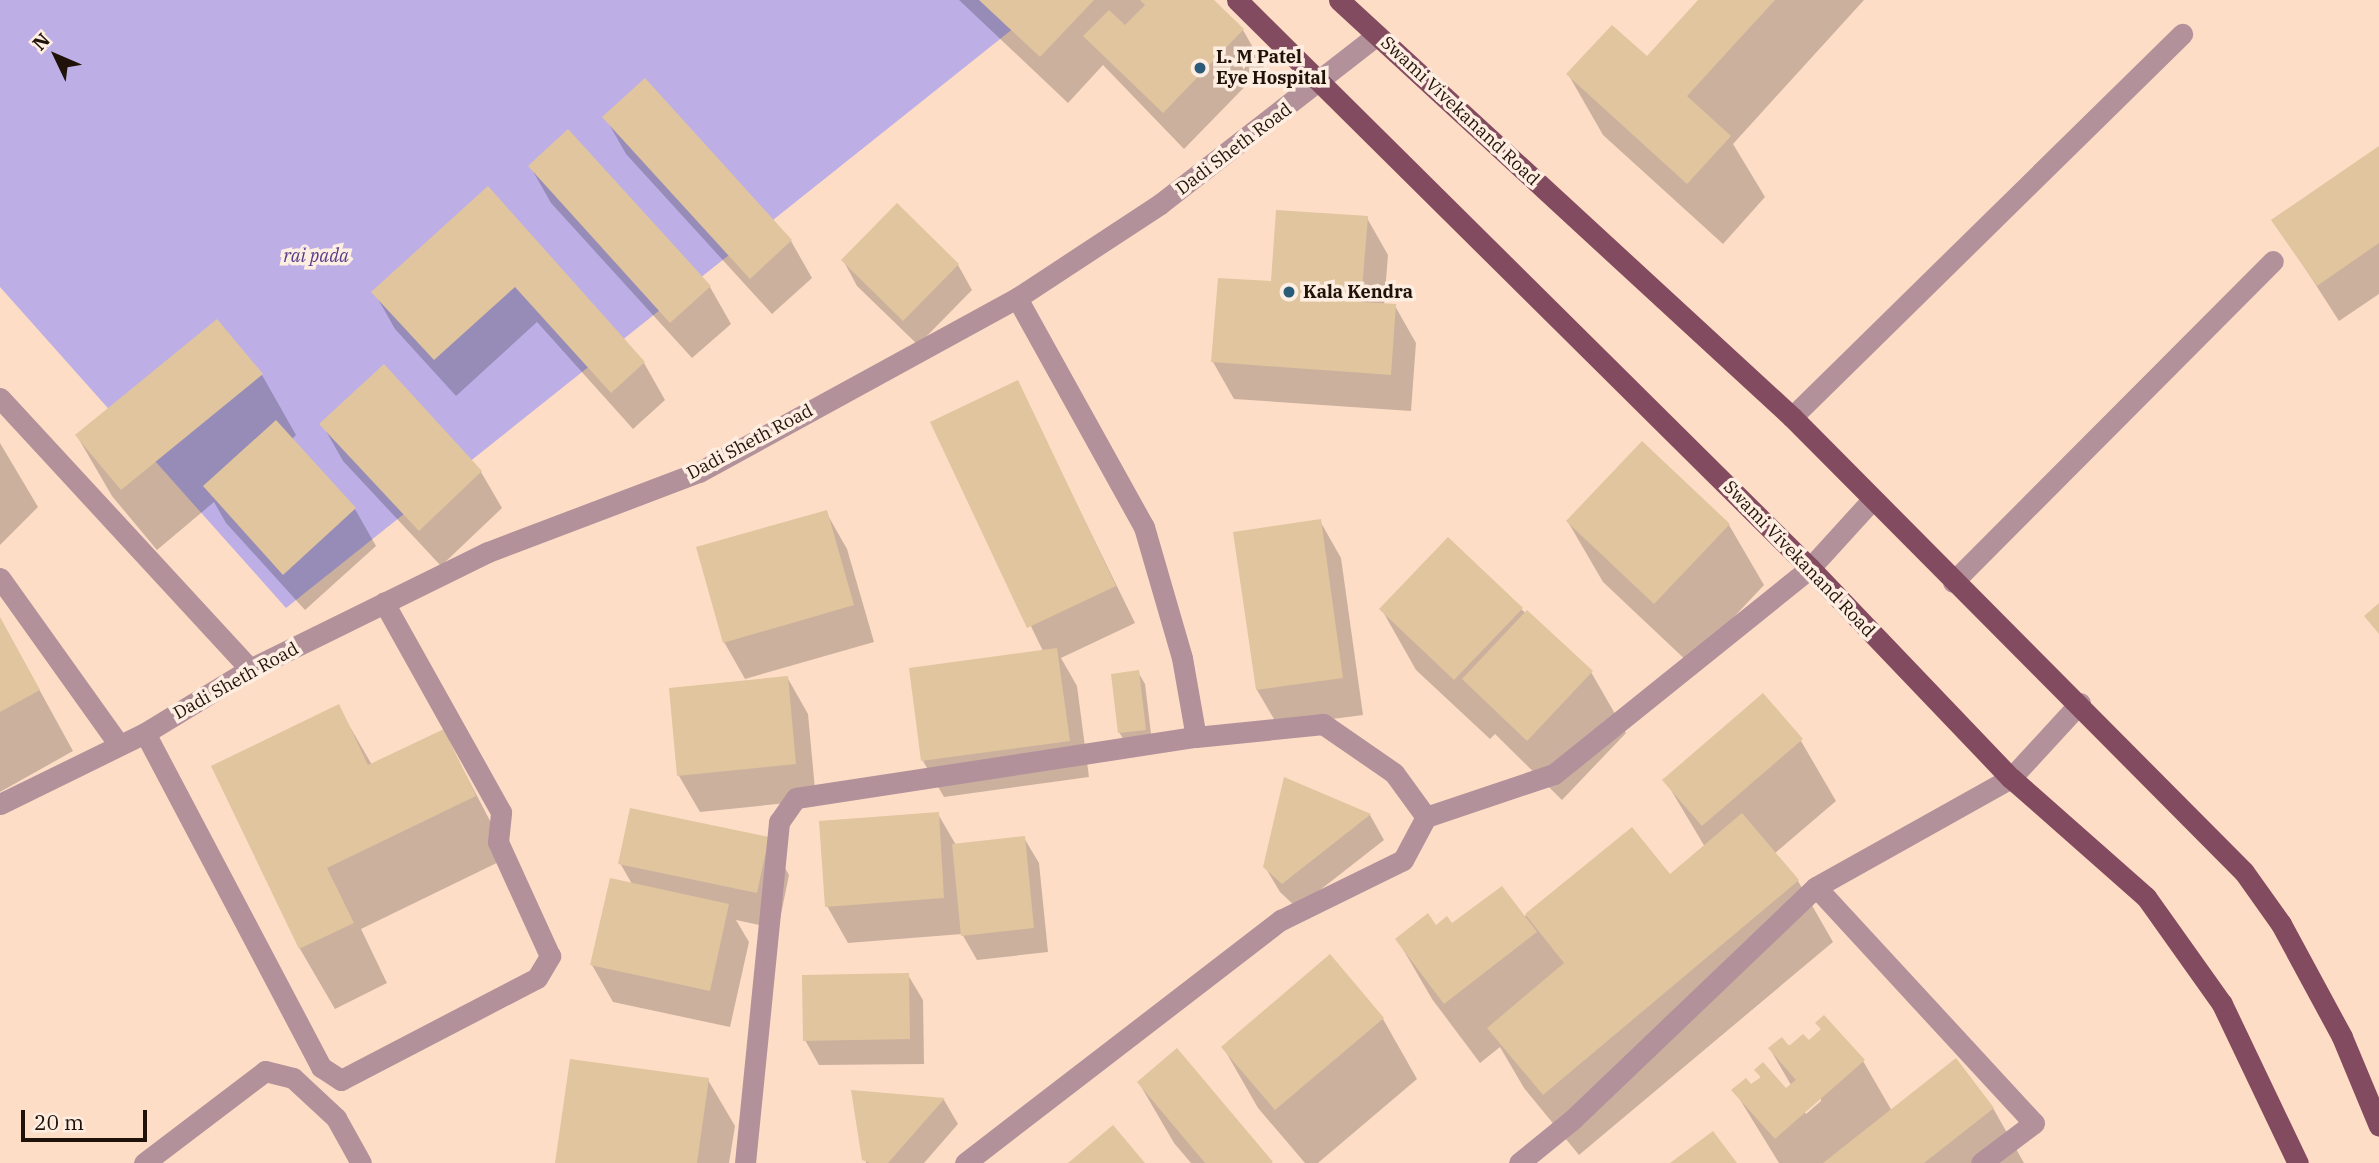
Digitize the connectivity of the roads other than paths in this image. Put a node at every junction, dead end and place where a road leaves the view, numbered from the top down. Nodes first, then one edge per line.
1 (1237, 0) edge
2 (1339, 0) edge
3 (2182, 34) dead end
4 (1377, 35) junction
5 (1322, 81) junction
6 (2273, 261) dead end
7 (1017, 298) junction
8 (0, 398) edge
9 (1792, 417) junction
10 (1871, 501) junction
11 (1810, 568) junction
12 (0, 578) edge
13 (1953, 582) junction
14 (384, 603) junction
15 (250, 669) junction
16 (2080, 703) junction
17 (145, 733) junction
18 (1196, 737) junction
19 (119, 745) junction
20 (2011, 778) junction
21 (0, 804) edge
22 (1426, 817) junction
23 (1816, 887) junction
24 (2379, 1126) edge
25 (144, 1163) edge
26 (361, 1163) edge
27 (745, 1163) edge
28 (965, 1163) edge
29 (1519, 1163) edge
30 (1981, 1163) edge
31 (2298, 1163) edge

1 - 5 main road, Swami Vivekanand Road
2 - 4 main road, Swami Vivekanand Road
3 - 9 street
4 - 5 street, Dadi Sheth Road
4 - 9 main road, Swami Vivekanand Road
5 - 7 street, Dadi Sheth Road
5 - 11 main road, Swami Vivekanand Road
6 - 13 street
7 - 14 street, Dadi Sheth Road
7 - 18 street
8 - 15 street
9 - 10 main road, Swami Vivekanand Road
10 - 11 street
10 - 13 main road, Swami Vivekanand Road
11 - 20 main road, Swami Vivekanand Road
11 - 22 street
12 - 19 street
13 - 16 main road, Swami Vivekanand Road
14 - 15 street, Dadi Sheth Road
14 - 17 street
15 - 17 street, Dadi Sheth Road
16 - 20 street
16 - 24 main road, Swami Vivekanand Road
17 - 19 street, Dadi Sheth Road
18 - 22 street
18 - 27 street
19 - 21 street, Dadi Sheth Road
20 - 23 street
20 - 31 main road, Swami Vivekanand Road
22 - 28 street
23 - 29 street
23 - 30 street
25 - 26 street

